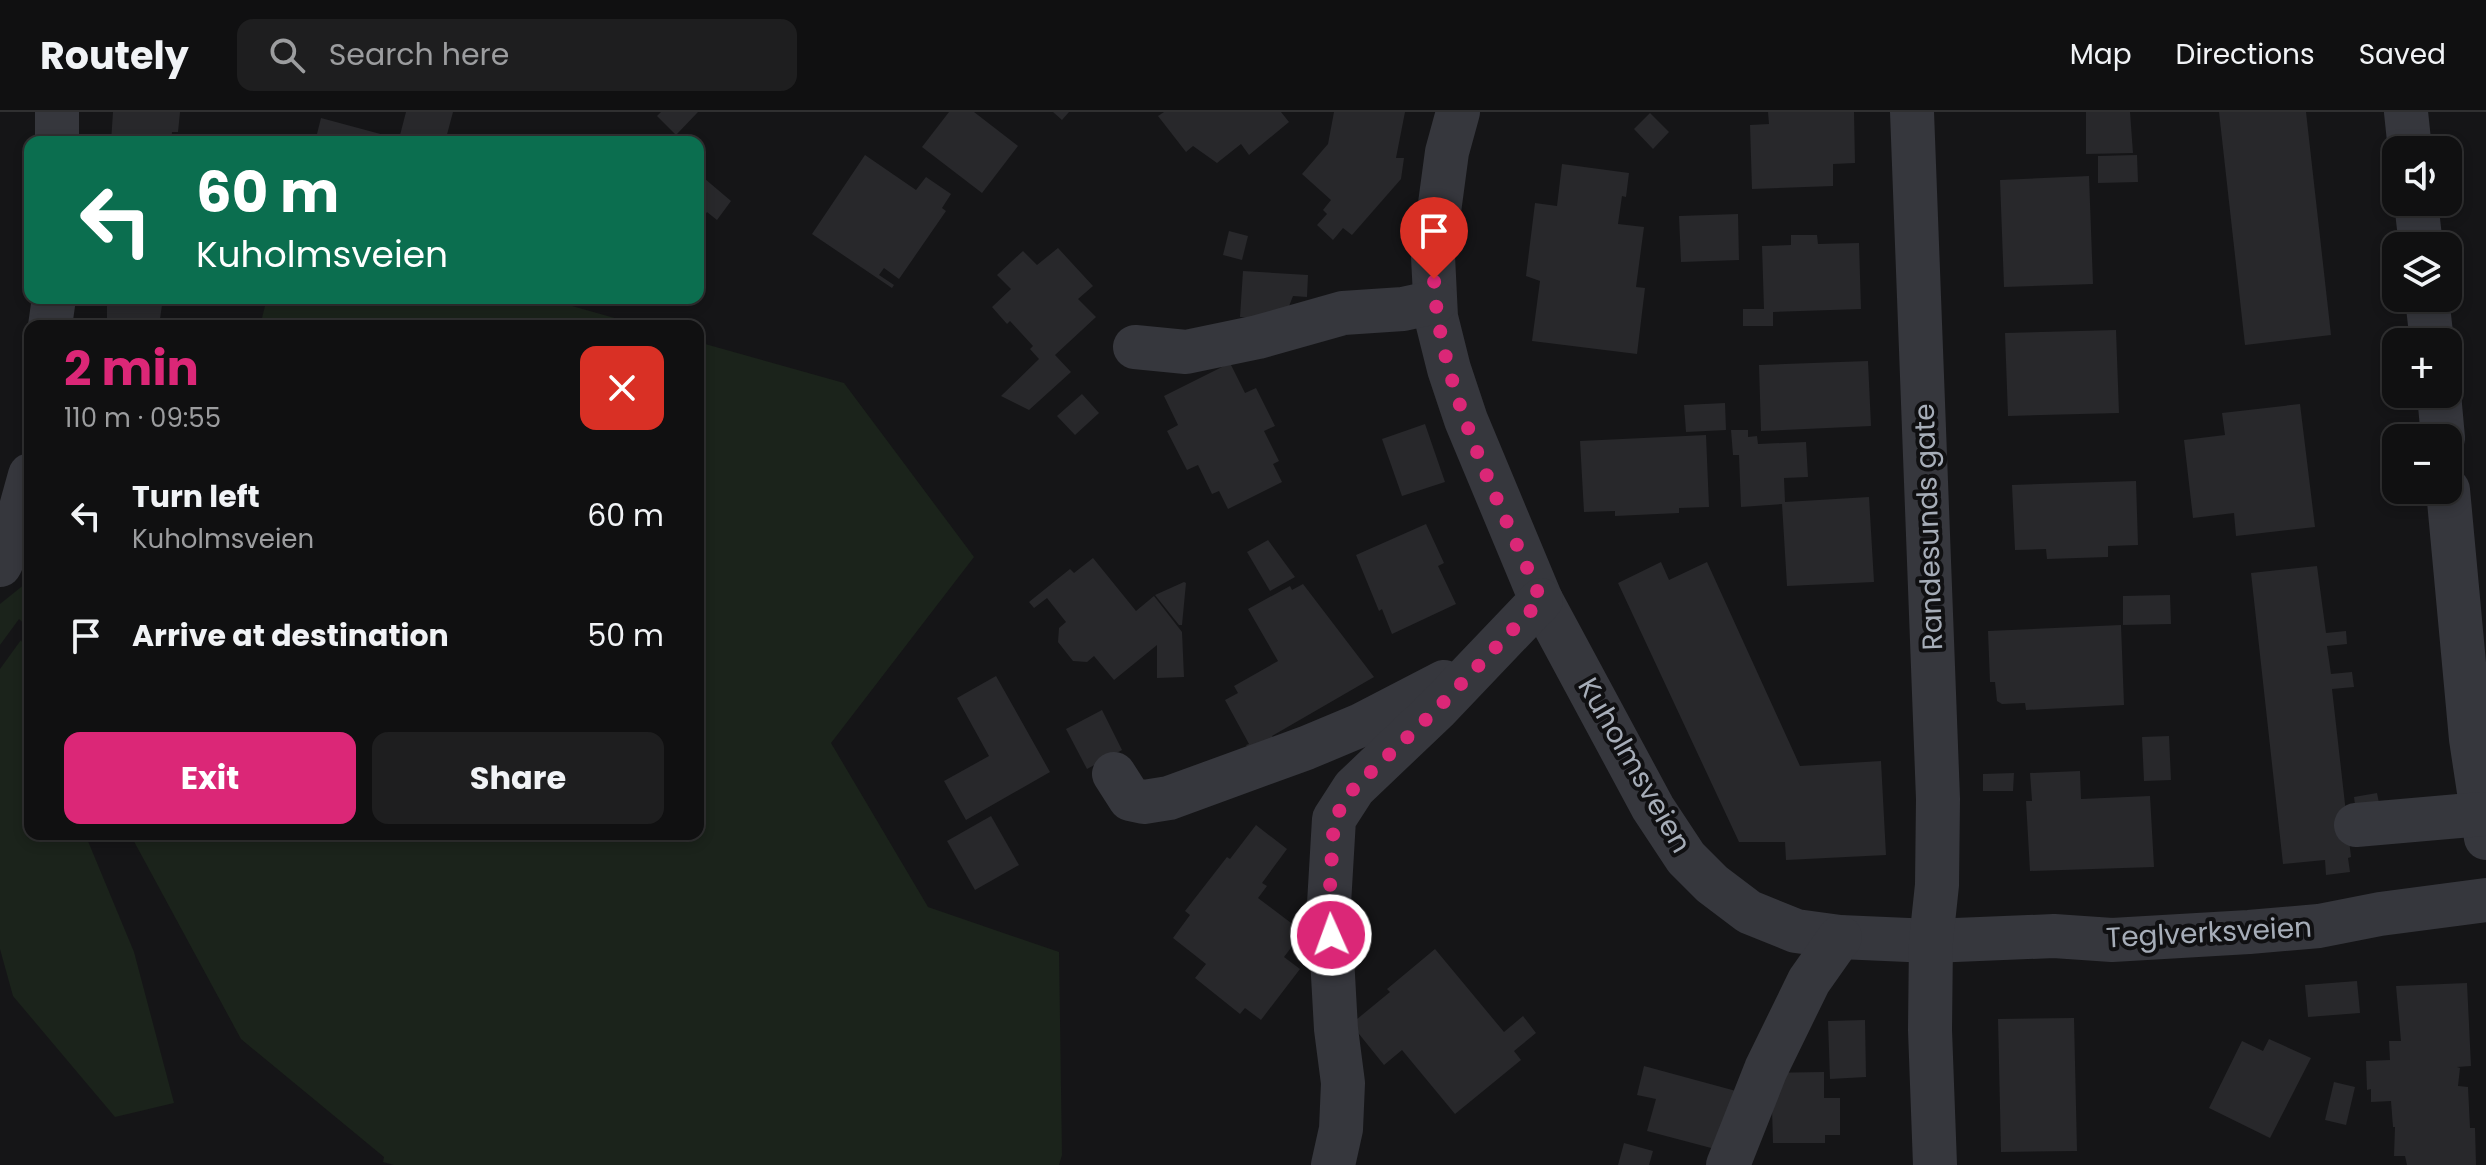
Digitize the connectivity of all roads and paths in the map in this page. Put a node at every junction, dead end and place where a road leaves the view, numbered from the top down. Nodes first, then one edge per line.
1 (57, 112) edge
2 (1458, 112) edge
3 (1912, 112) edge
4 (2406, 112) edge
5 (57, 136) edge
6 (2409, 136) edge
7 (1435, 302) junction
8 (1135, 347) dead end
9 (24, 497) edge
10 (2449, 504) edge
11 (0, 565) edge
12 (1541, 600) junction
13 (1479, 665) junction
14 (1114, 774) dead end
15 (2356, 825) dead end
16 (2484, 826) edge
17 (2486, 900) edge
18 (1840, 937) junction
19 (1931, 941) junction
20 (1333, 1165) edge
21 (1728, 1165) edge
22 (1935, 1165) edge

1 - 5 street
2 - 7 street, Kuholmsveien
3 - 19 street, Randesunds gate
4 - 6 street
7 - 8 street
7 - 12 street, Kuholmsveien
9 - 11 street
10 - 16 street
12 - 13 street
12 - 18 street, Kuholmsveien
13 - 14 street
13 - 20 street
15 - 16 street
17 - 19 street, Teglverksveien
18 - 19 street, Kuholmsveien
18 - 21 street
19 - 22 street

